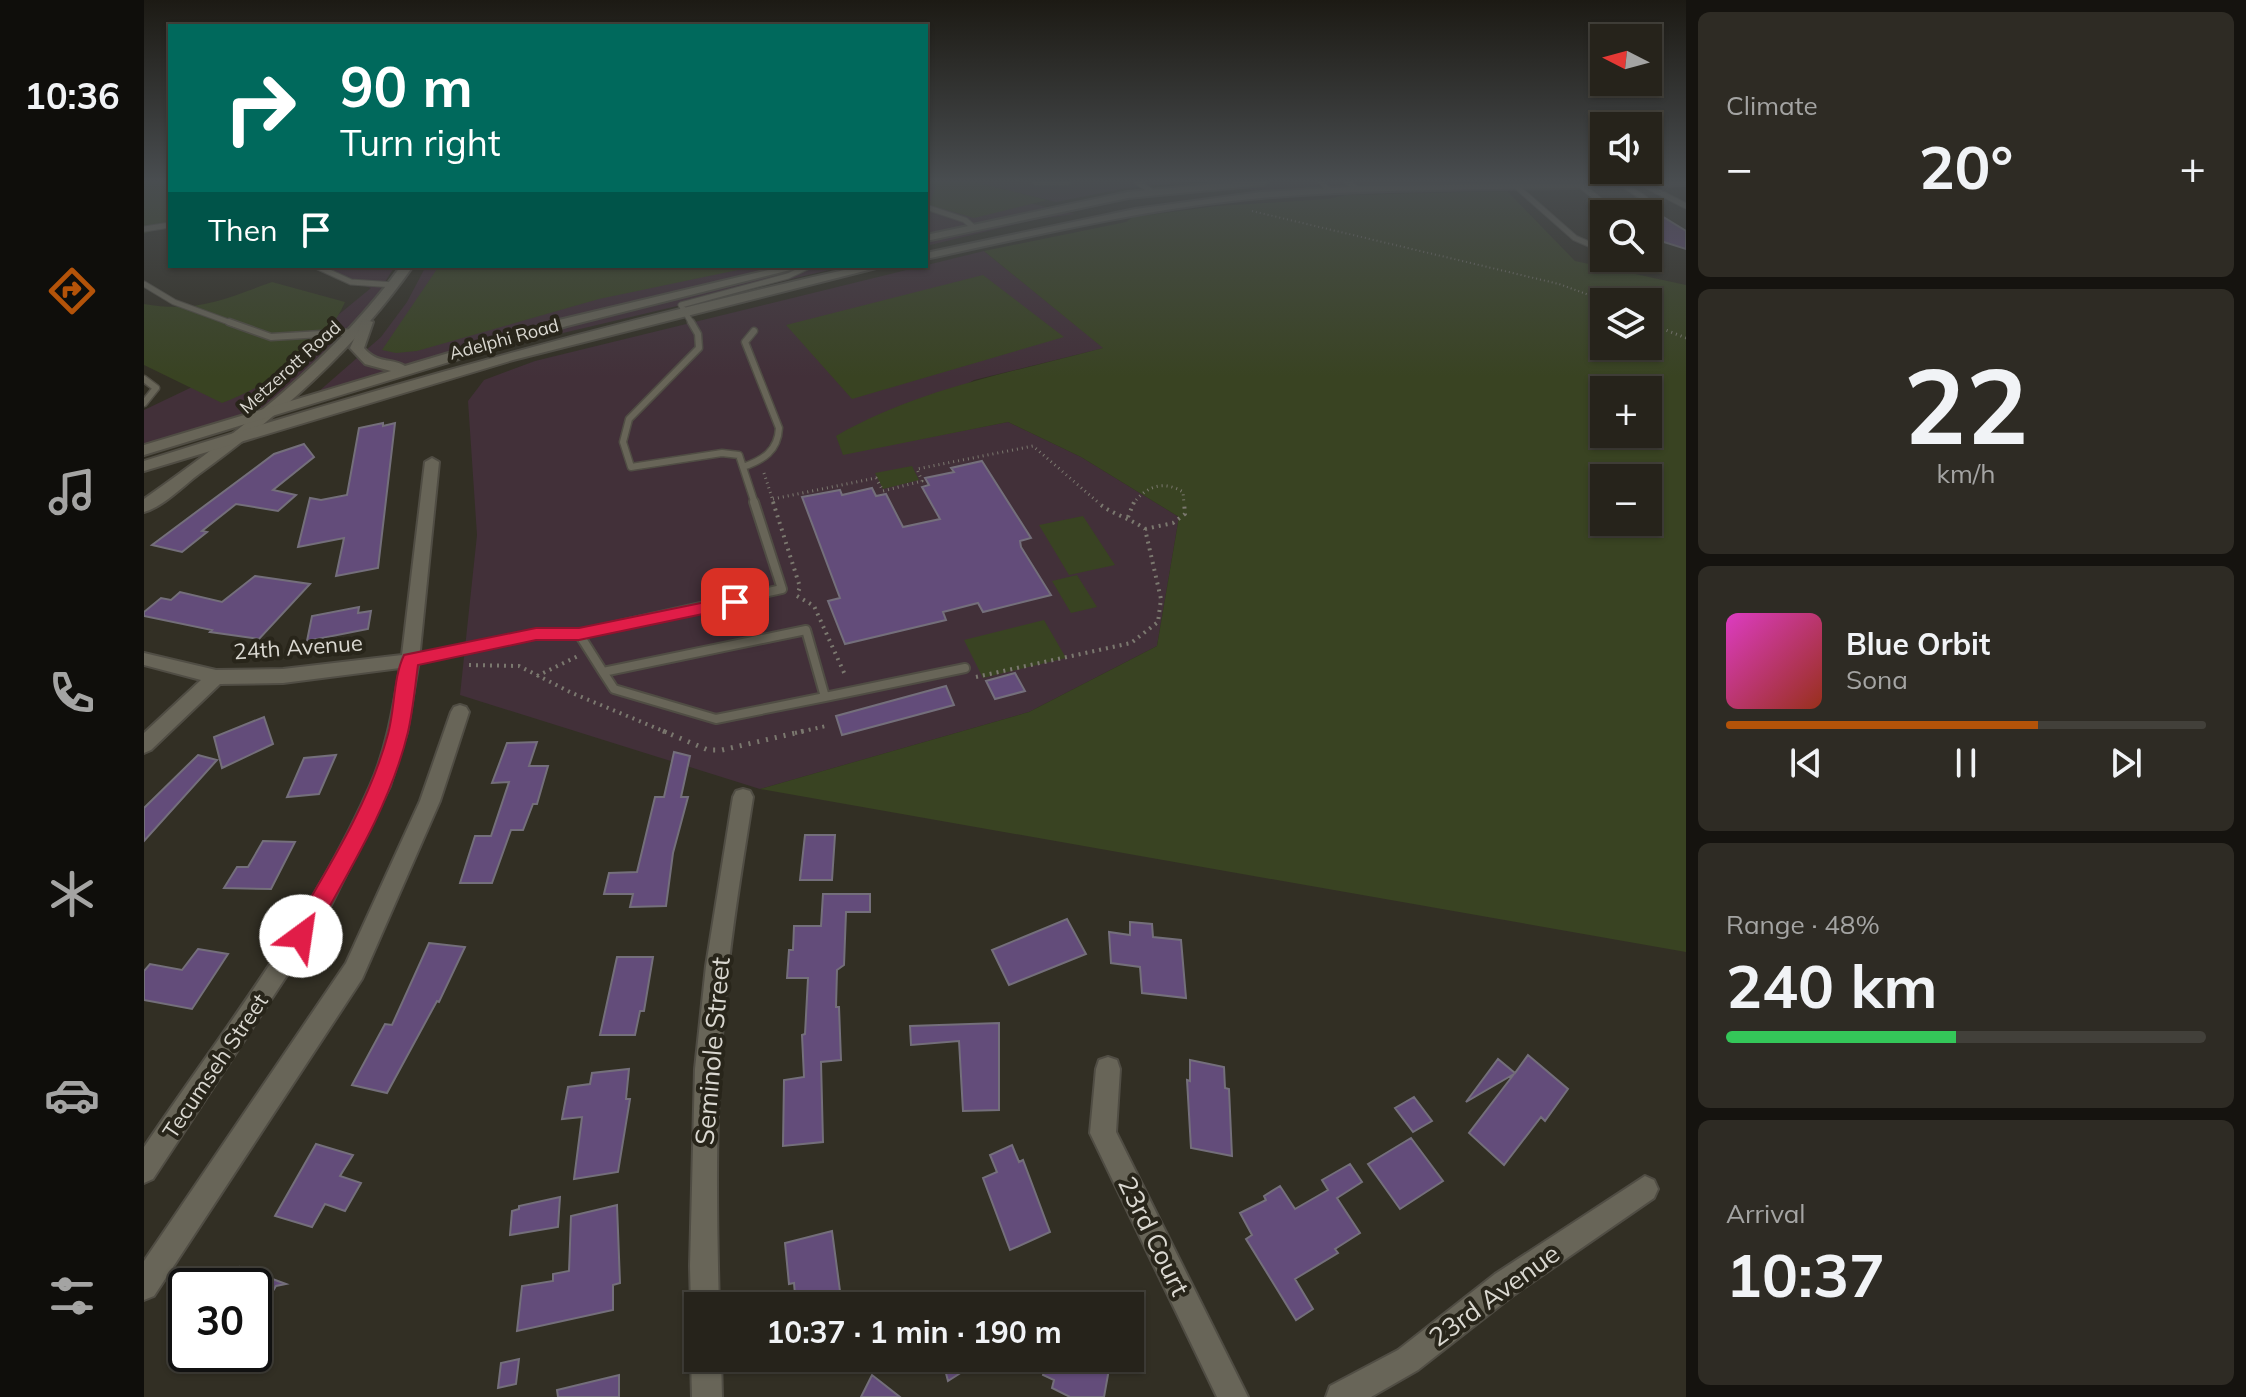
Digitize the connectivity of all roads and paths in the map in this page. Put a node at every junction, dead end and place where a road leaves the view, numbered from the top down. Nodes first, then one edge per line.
1 (966, 247) edge
2 (1404, 247) edge
3 (928, 256) edge
4 (320, 268) edge
5 (406, 268) edge
6 (791, 268) edge
7 (805, 268) edge
8 (870, 268) edge
9 (144, 284) edge
10 (394, 285) junction
11 (1590, 295) edge
12 (685, 313) junction
13 (363, 327) junction
14 (1662, 329) edge
15 (754, 331) dead end
16 (1686, 338) edge
17 (411, 367) junction
18 (144, 379) edge
19 (144, 403) edge
20 (279, 409) junction
21 (247, 432) junction
22 (144, 450) edge
23 (432, 462) dead end
24 (760, 462) junction
25 (144, 466) edge
26 (743, 467) junction
27 (773, 499) junction
28 (144, 507) edge
29 (1128, 517) junction
30 (1145, 529) junction
31 (579, 634) junction
32 (588, 651) junction
33 (144, 659) edge
34 (410, 660) junction
35 (965, 668) joint
36 (602, 672) junction
37 (537, 676) dead end
38 (216, 677) junction
39 (851, 691) junction
40 (825, 697) junction
41 (460, 712) dead end
42 (144, 745) edge
43 (743, 797) dead end
44 (1108, 1069) dead end
45 (144, 1170) edge
46 (1645, 1189) dead end
47 (144, 1286) edge
48 (705, 1292) edge
49 (706, 1372) edge
50 (707, 1397) edge
51 (1233, 1397) edge
52 (1341, 1397) edge

1 - 3 main road
2 - 11 path
4 - 10 lane
5 - 10 main road, Metzerott Road
6 - 17 main road, Adelphi Road
7 - 12 lane
8 - 12 main road, Adelphi Road
9 - 13 lane
10 - 13 main road, Metzerott Road
12 - 21 main road, Adelphi Road
12 - 26 lane
13 - 17 main road
13 - 20 main road, Metzerott Road
14 - 16 path
15 - 24 lane
17 - 20 main road, Adelphi Road
18 - 19 lane
20 - 21 main road, Metzerott Road
20 - 22 main road, Adelphi Road
21 - 25 main road, Adelphi Road
21 - 28 main road, Metzerott Road
23 - 34 street, Tecumseh Street
24 - 26 lane
24 - 27 path
26 - 31 lane
27 - 29 path
27 - 39 path
29 - 30 path
29 - 30 path
30 - 35 path
31 - 32 lane
31 - 34 lane
32 - 36 lane
32 - 37 path
33 - 38 street, 24th Avenue
34 - 38 street, 24th Avenue
34 - 45 street, Tecumseh Street
35 - 39 lane
36 - 40 lane
36 - 40 lane
38 - 42 street
39 - 40 lane
41 - 47 street
43 - 48 street, Seminole Street
44 - 51 street, 23rd Court
46 - 52 street, 23rd Avenue
49 - 50 street

